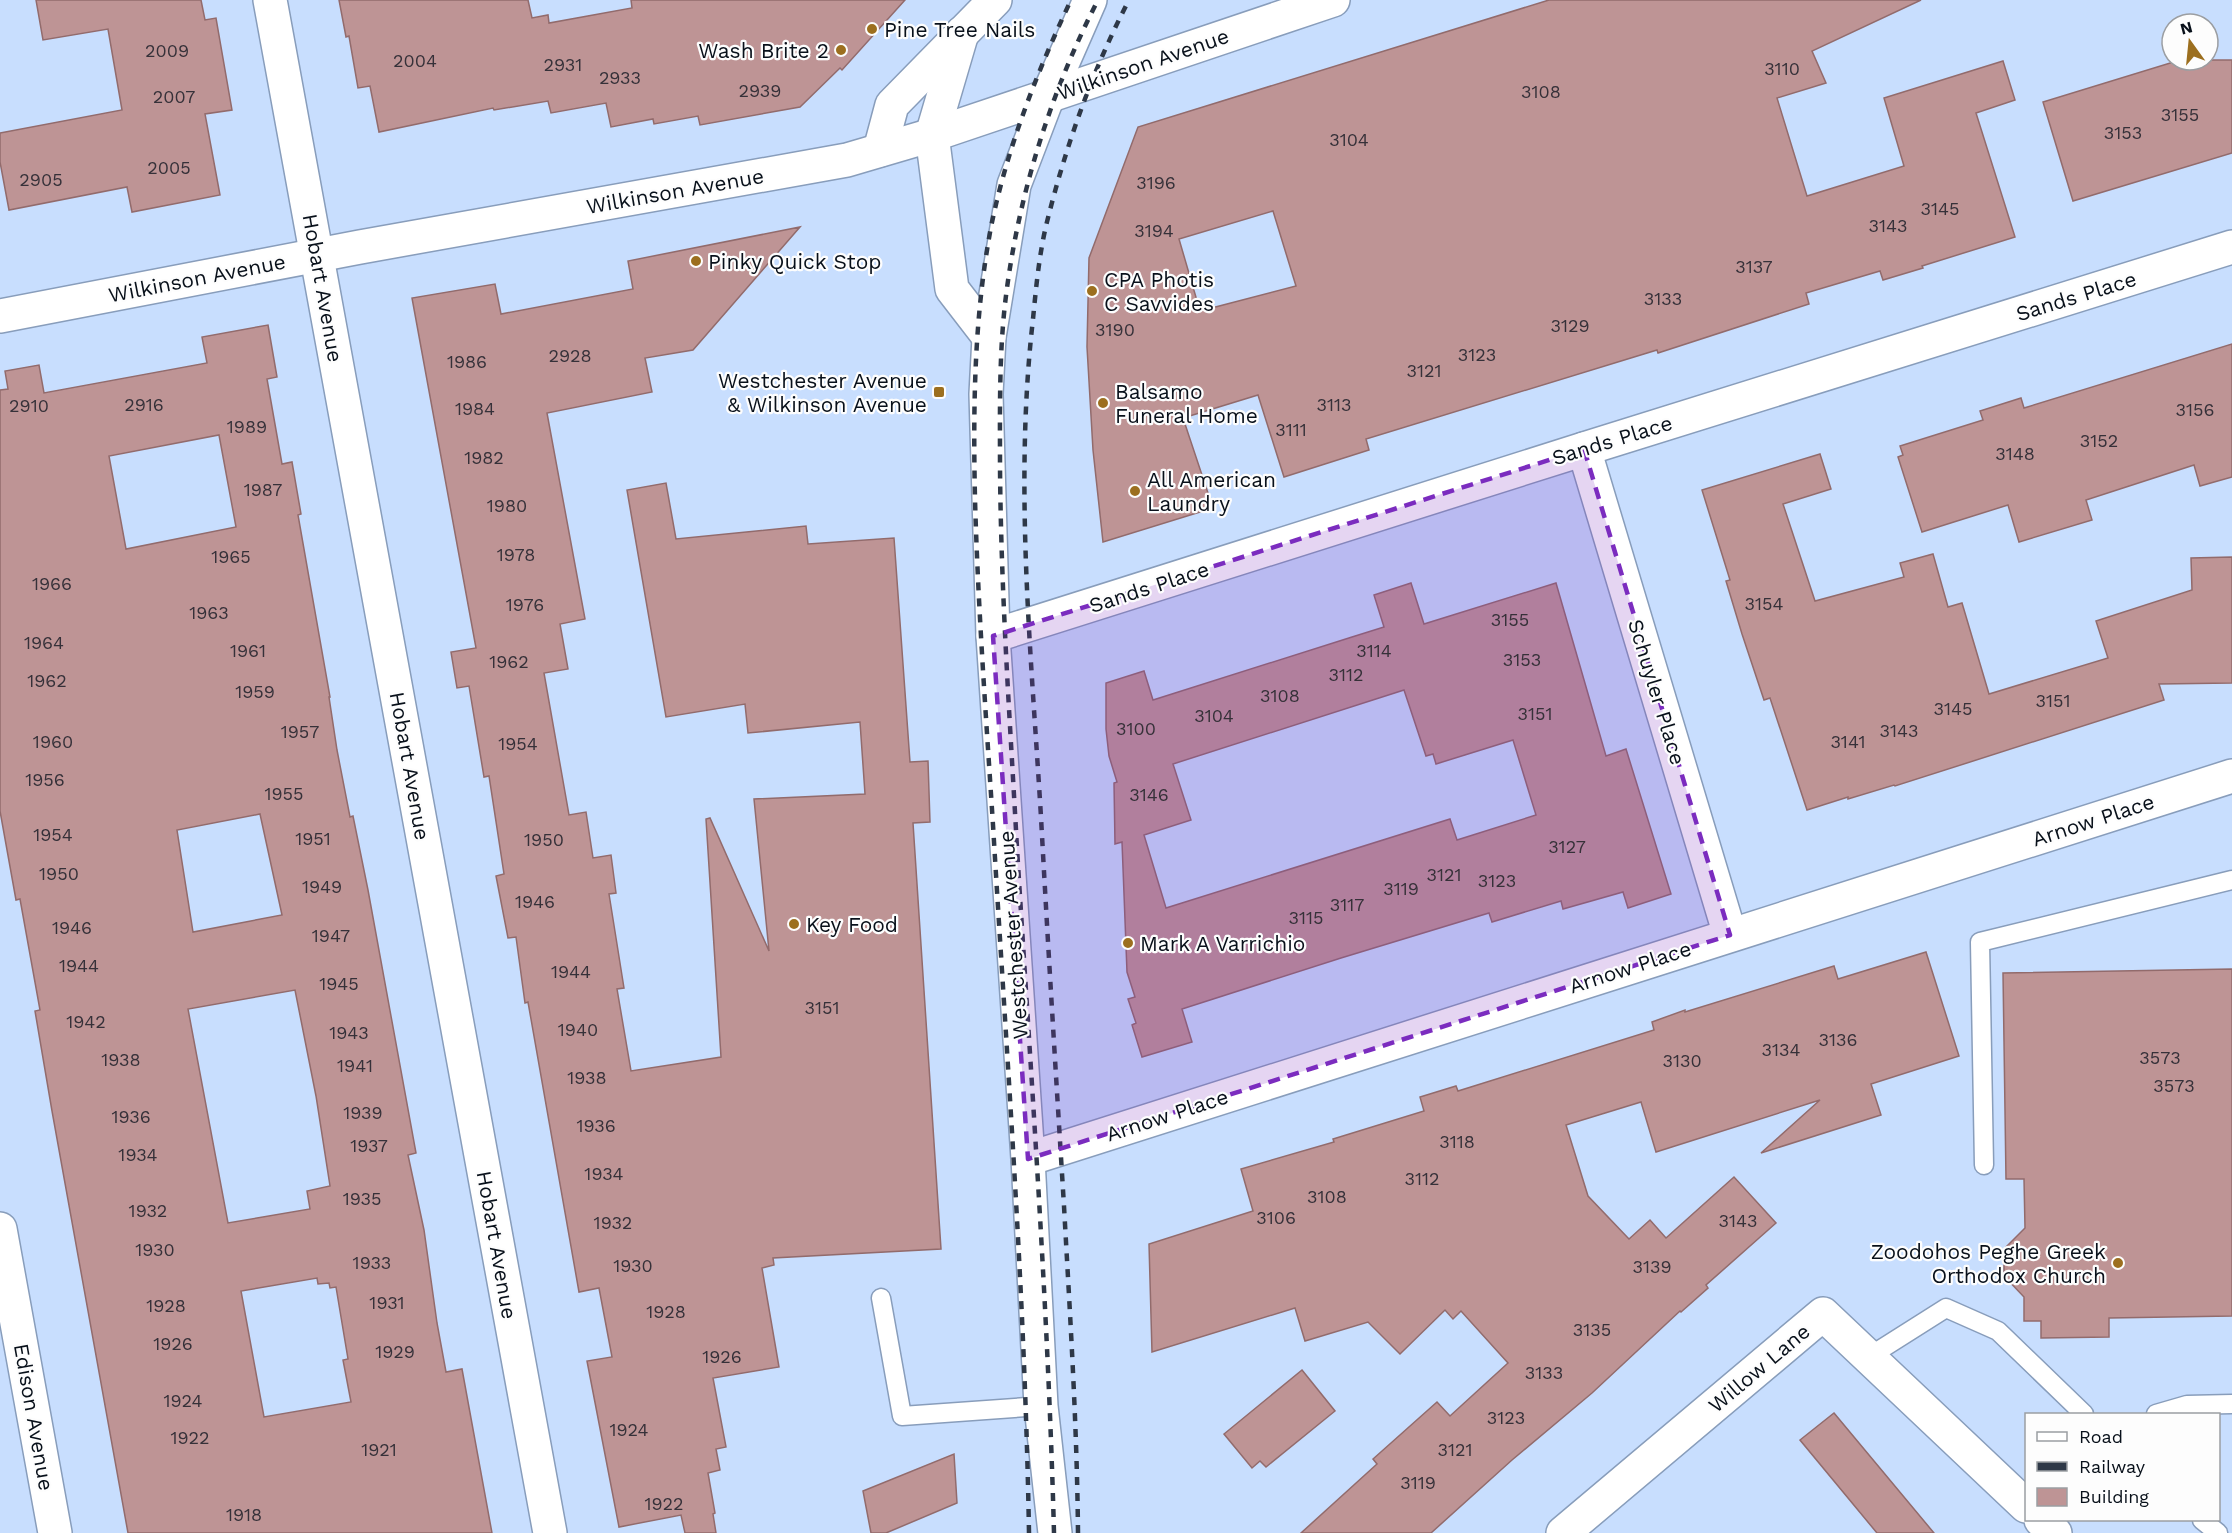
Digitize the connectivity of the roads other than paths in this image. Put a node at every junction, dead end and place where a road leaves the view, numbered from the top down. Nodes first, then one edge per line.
1 (270, 0) edge
2 (994, 0) edge
3 (1090, 0) edge
4 (1333, 0) edge
5 (962, 33) junction
6 (1048, 96) junction
7 (932, 135) junction
8 (880, 150) junction
9 (2232, 247) edge
10 (316, 255) junction
11 (0, 316) edge
12 (989, 337) junction
13 (1584, 449) junction
14 (993, 636) junction
15 (2232, 776) edge
16 (2232, 880) edge
17 (1730, 935) junction
18 (1028, 1159) junction
19 (1984, 1165) dead end
20 (0, 1229) edge
21 (881, 1298) dead end
22 (1867, 1358) junction
23 (2232, 1404) edge
24 (1041, 1406) junction
25 (2083, 1413) edge
26 (2160, 1413) edge
27 (2025, 1505) edge
28 (2042, 1521) edge
29 (2203, 1521) edge
30 (56, 1533) edge
31 (550, 1533) edge
32 (1055, 1533) edge
33 (1563, 1533) edge
34 (2055, 1533) edge
35 (2218, 1533) edge

1 - 10 street, Hobart Avenue
2 - 5 street
3 - 6 street, Westchester Avenue
4 - 6 street, Wilkinson Avenue
5 - 7 street
5 - 8 street
6 - 7 street, Wilkinson Avenue
6 - 12 street, Westchester Avenue
7 - 8 street, Wilkinson Avenue
7 - 12 street
8 - 10 street, Wilkinson Avenue
9 - 13 street, Sands Place
10 - 11 street, Wilkinson Avenue
10 - 31 street, Hobart Avenue
12 - 14 street, Westchester Avenue
13 - 14 street, Sands Place
13 - 17 street, Schuyler Place
14 - 18 street, Westchester Avenue
15 - 17 street, Arnow Place
16 - 19 lane
17 - 18 street, Arnow Place
18 - 24 street, Westchester Avenue
20 - 30 street, Edison Avenue
21 - 24 lane
22 - 25 lane
22 - 27 street, Willow Lane
22 - 33 street, Willow Lane
23 - 26 lane
24 - 32 street, Westchester Avenue
28 - 34 street
29 - 35 lane

